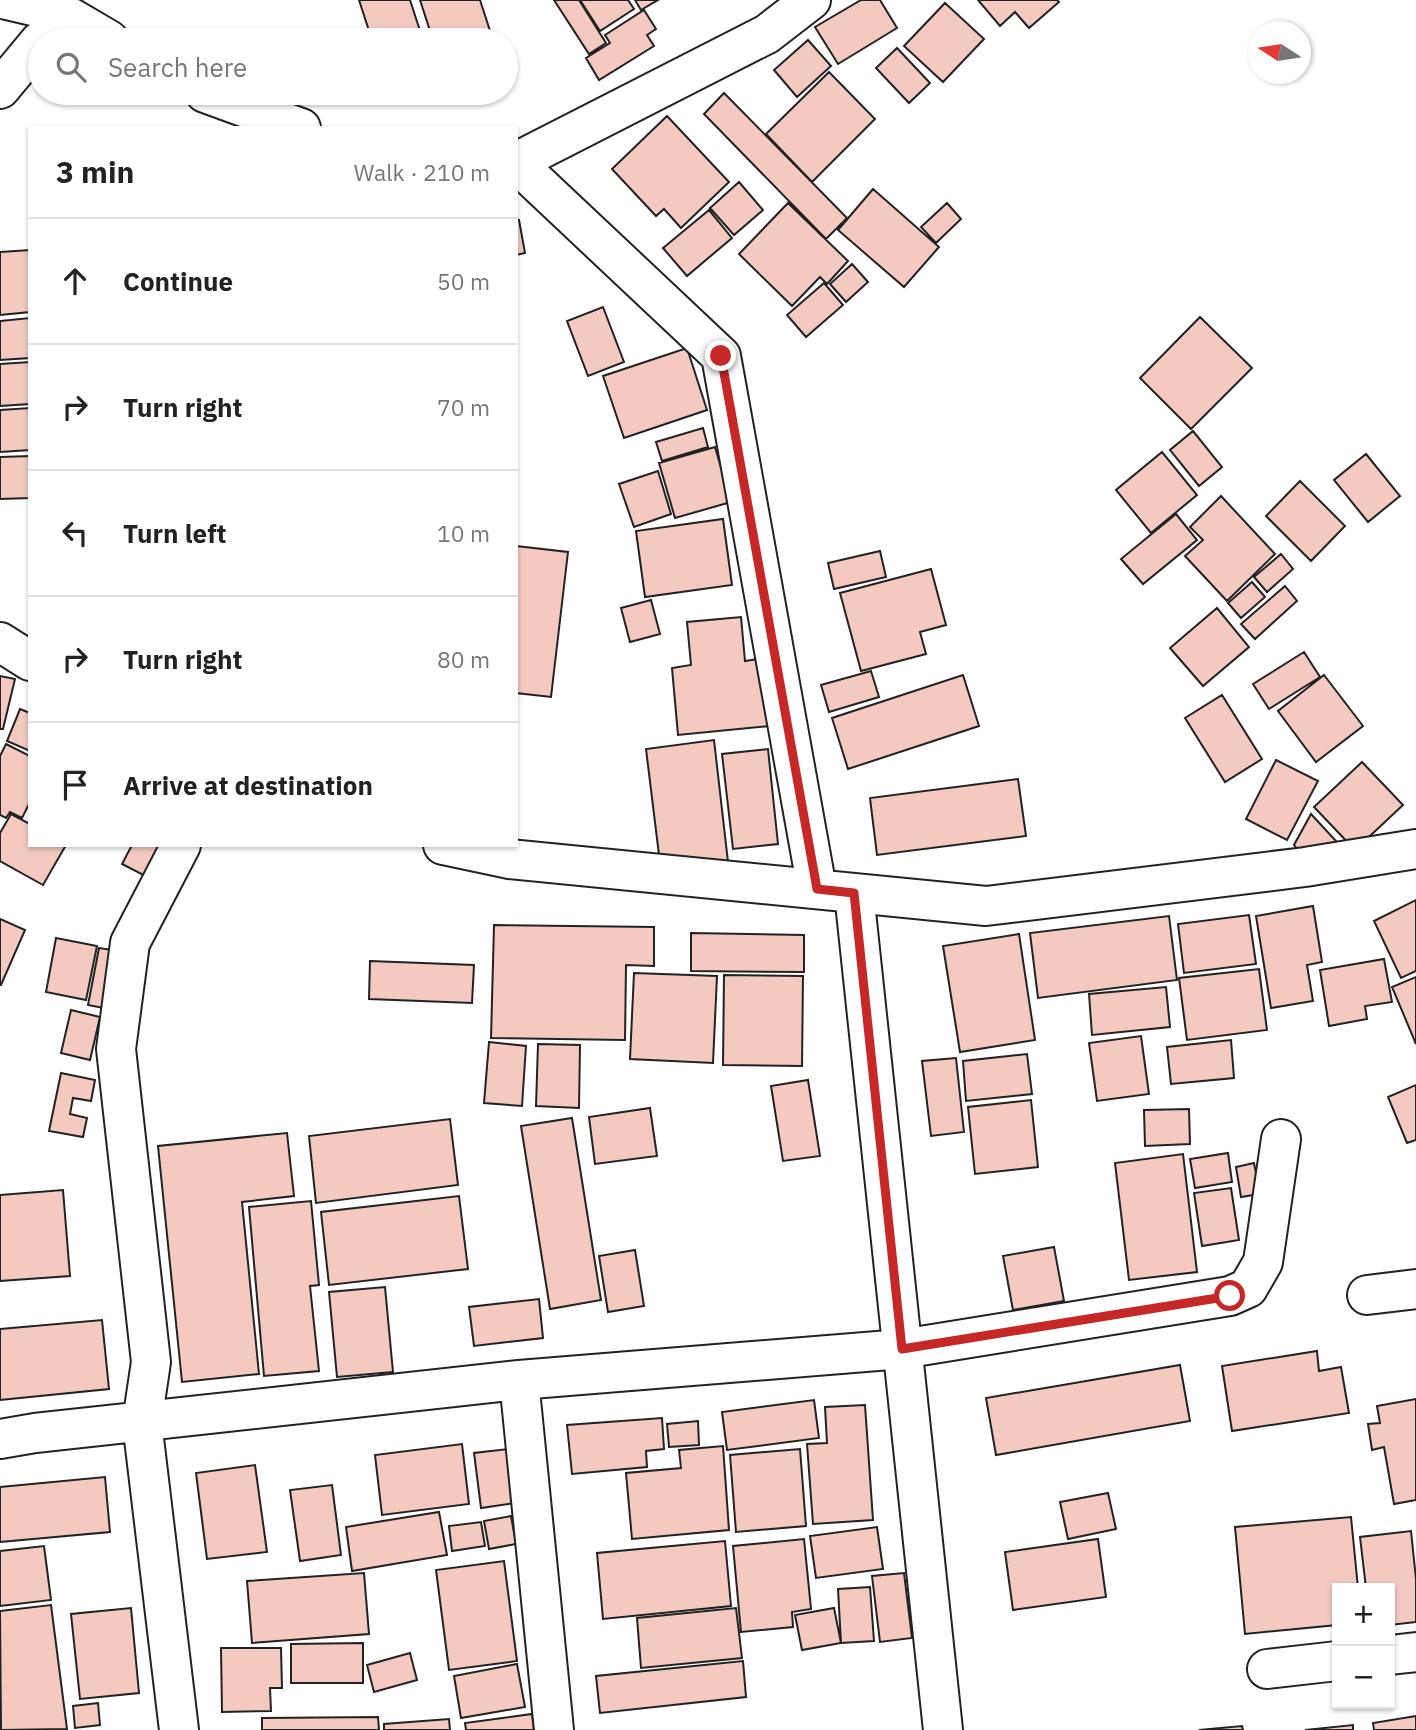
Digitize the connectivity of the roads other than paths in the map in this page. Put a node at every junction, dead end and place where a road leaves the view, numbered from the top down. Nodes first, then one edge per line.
1 (7, 0) edge
2 (811, 0) edge
3 (54, 23) edge
4 (28, 55) edge
5 (0, 89) edge
6 (238, 105) edge
7 (296, 126) edge
8 (518, 161) edge
9 (518, 164) edge
10 (0, 642) edge
11 (28, 661) edge
12 (180, 847) edge
13 (452, 847) edge
14 (1416, 849) edge
15 (817, 889) junction
16 (854, 893) junction
17 (1281, 1139) dead end
18 (1416, 1289) edge
19 (1367, 1295) dead end
20 (902, 1349) junction
21 (519, 1380) junction
22 (142, 1422) junction
23 (0, 1439) edge
24 (1416, 1653) edge
25 (1395, 1655) edge
26 (1332, 1662) edge
27 (1267, 1669) dead end
28 (179, 1730) edge
29 (554, 1730) edge
30 (943, 1730) edge

1 - 3 street
2 - 8 street
4 - 5 street
6 - 7 street
9 - 15 street
10 - 11 street
12 - 22 street
13 - 15 street
14 - 16 street
15 - 16 street
16 - 20 street
17 - 20 street
18 - 19 street
20 - 21 street
20 - 30 street
21 - 22 street
21 - 29 street
22 - 23 street
22 - 28 street
24 - 25 street
26 - 27 street

